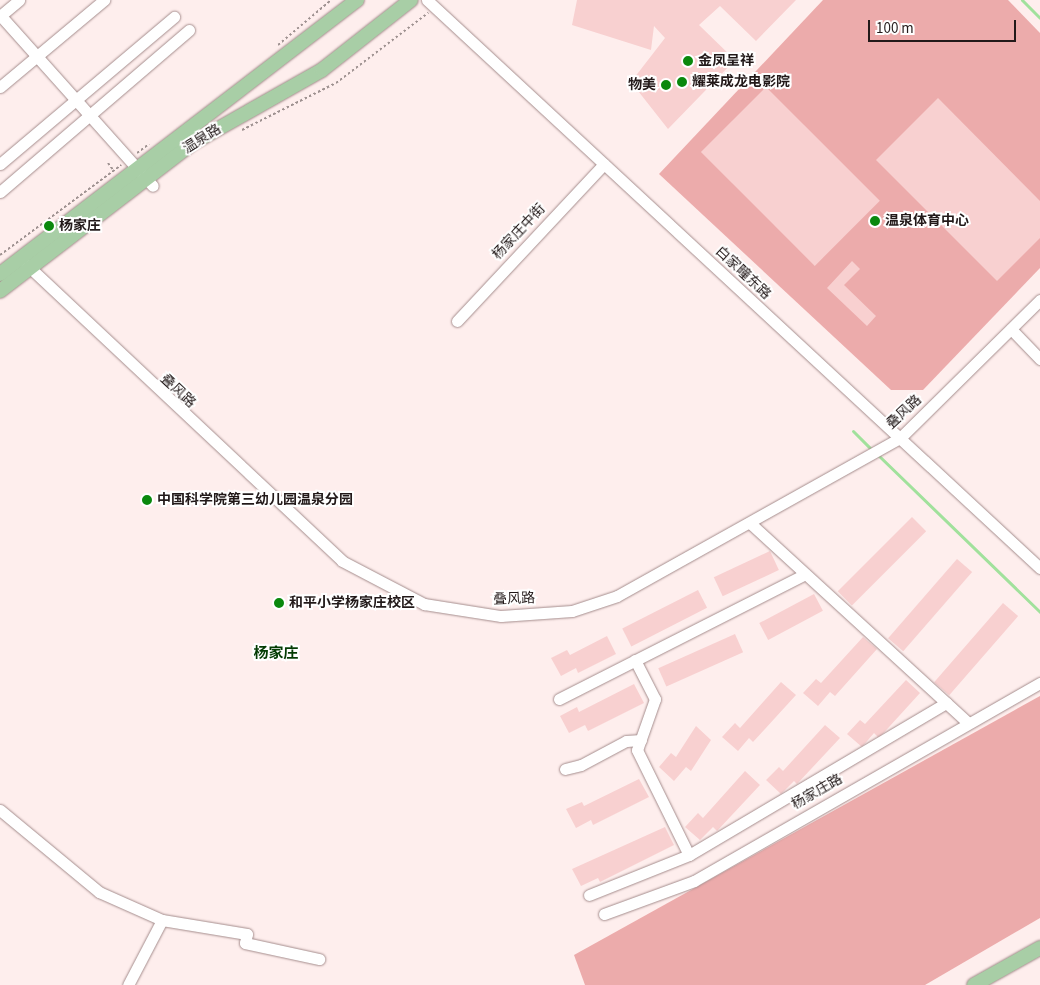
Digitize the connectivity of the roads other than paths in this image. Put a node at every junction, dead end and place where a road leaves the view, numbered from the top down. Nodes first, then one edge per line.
1 (19, 0) edge
2 (104, 0) edge
3 (357, 0) edge
4 (412, 0) edge
5 (430, 4) edge
6 (0, 16) edge
7 (174, 17) dead end
8 (189, 30) dead end
9 (36, 56) junction
10 (0, 86) edge
11 (75, 100) junction
12 (89, 115) junction
13 (0, 164) edge
14 (604, 164) junction
15 (141, 173) junction
16 (0, 192) edge
17 (25, 263) junction
18 (0, 274) edge
19 (0, 291) edge
20 (1040, 300) edge
21 (457, 321) dead end
22 (1011, 329) junction
23 (1040, 359) edge
24 (900, 438) junction
25 (750, 523) junction
26 (1040, 568) edge
27 (805, 574) junction
28 (635, 660) junction
29 (1040, 683) edge
30 (559, 699) dead end
31 (946, 703) junction
32 (967, 722) junction
33 (641, 740) junction
34 (565, 769) dead end
35 (0, 810) edge
36 (689, 855) junction
37 (589, 895) dead end
38 (604, 914) dead end
39 (162, 920) junction
40 (1040, 948) edge
41 (319, 959) dead end
42 (128, 985) edge
43 (974, 985) edge

1 - 6 street
2 - 9 street
3 - 15 main road, 温泉路
4 - 15 main road, 温泉路
5 - 14 street, 白家疃东路
6 - 9 street
7 - 11 street
8 - 12 street
9 - 10 street
9 - 11 street
11 - 12 street
11 - 13 street
12 - 15 street
12 - 16 street
14 - 21 street, 杨家庄中街
14 - 24 street, 白家疃东路
15 - 17 main road, 温泉路
17 - 18 main road, 温泉路
17 - 19 main road, 温泉路
17 - 25 street, 叠风路
20 - 22 street, 叠风路
22 - 23 street
22 - 24 street, 叠风路
24 - 25 street, 叠风路
24 - 26 street, 白家疃东路
25 - 27 street
27 - 28 street
27 - 31 street
28 - 30 street
28 - 33 street
29 - 32 street, 杨家庄路
31 - 32 street
31 - 36 street
32 - 38 street, 杨家庄路
33 - 34 street
33 - 36 street
35 - 39 street
36 - 37 street
39 - 41 street
39 - 42 street
40 - 43 main road

